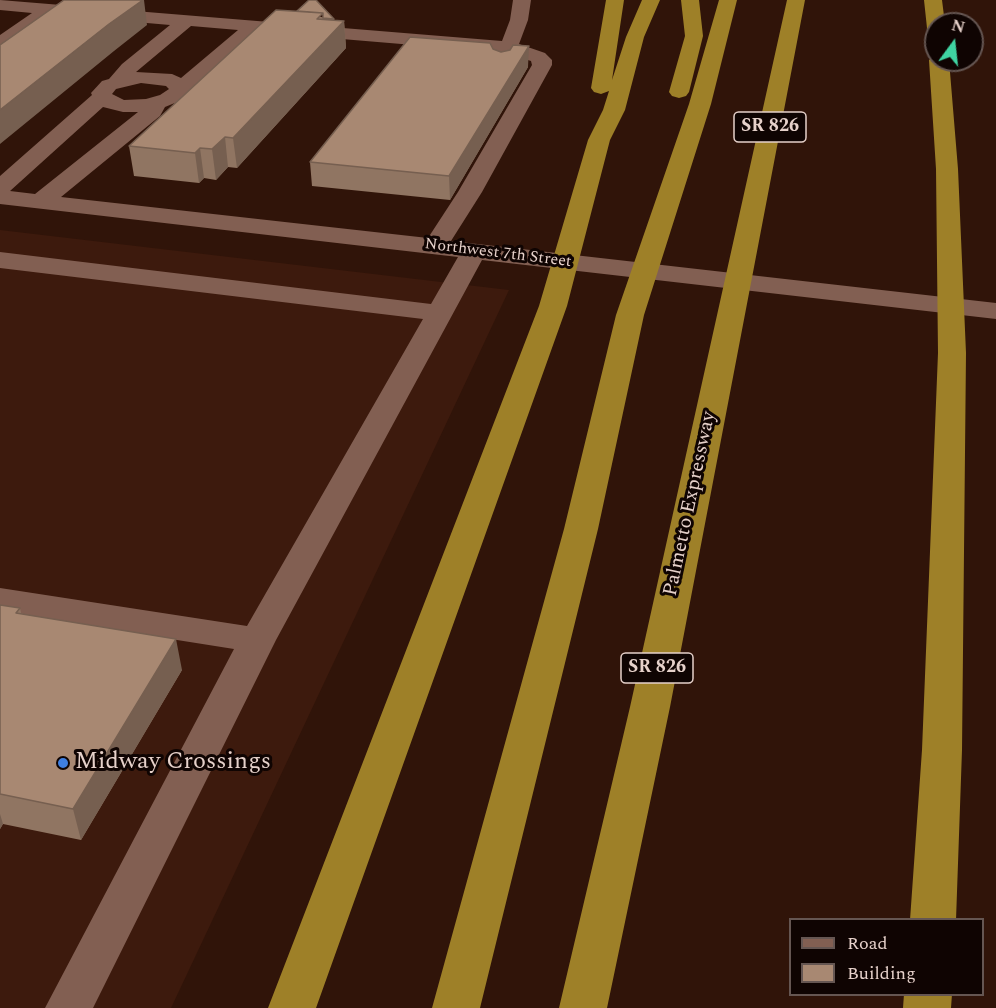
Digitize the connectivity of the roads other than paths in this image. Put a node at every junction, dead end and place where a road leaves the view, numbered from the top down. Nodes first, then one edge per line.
1 (522, 0) edge
2 (615, 0) edge
3 (651, 0) edge
4 (690, 0) edge
5 (728, 0) edge
6 (797, 3) edge
7 (0, 4) edge
8 (50, 9) junction
9 (189, 20) junction
10 (254, 26) junction
11 (0, 44) edge
12 (454, 44) junction
13 (505, 56) junction
14 (442, 60) edge
15 (940, 72) edge
16 (118, 81) junction
17 (180, 88) junction
18 (102, 97) junction
19 (158, 103) junction
20 (674, 110) dead end
21 (670, 131) dead end
22 (599, 140) junction
23 (0, 188) edge
24 (0, 197) edge
25 (40, 202) junction
26 (656, 235) junction
27 (435, 247) junction
28 (474, 252) junction
29 (0, 260) edge
30 (996, 310) edge
31 (439, 313) junction
32 (0, 600) edge
33 (257, 640) junction
34 (933, 918) edge
35 (69, 1008) edge
36 (292, 1008) edge
37 (456, 1008) edge
38 (583, 1008) edge

1 - 13 street
2 - 22 highway
3 - 22 highway
4 - 20 highway
5 - 26 highway
6 - 38 highway, Palmetto Expressway / SR 826
7 - 8 street
8 - 9 street
8 - 11 street
9 - 10 street
9 - 16 street
10 - 12 street
10 - 17 street
12 - 13 street
12 - 14 street
13 - 27 street
15 - 34 highway
16 - 17 street
16 - 18 street
17 - 19 street
18 - 19 street
18 - 23 street
19 - 25 street
21 - 26 highway
22 - 36 highway
24 - 25 street, Northwest 7th Street
25 - 27 street, Northwest 7th Street
26 - 37 highway
27 - 28 street, Northwest 7th Street
28 - 30 street, Northwest 7th Street
28 - 31 street
29 - 31 street
31 - 33 street
32 - 33 street
33 - 35 street

